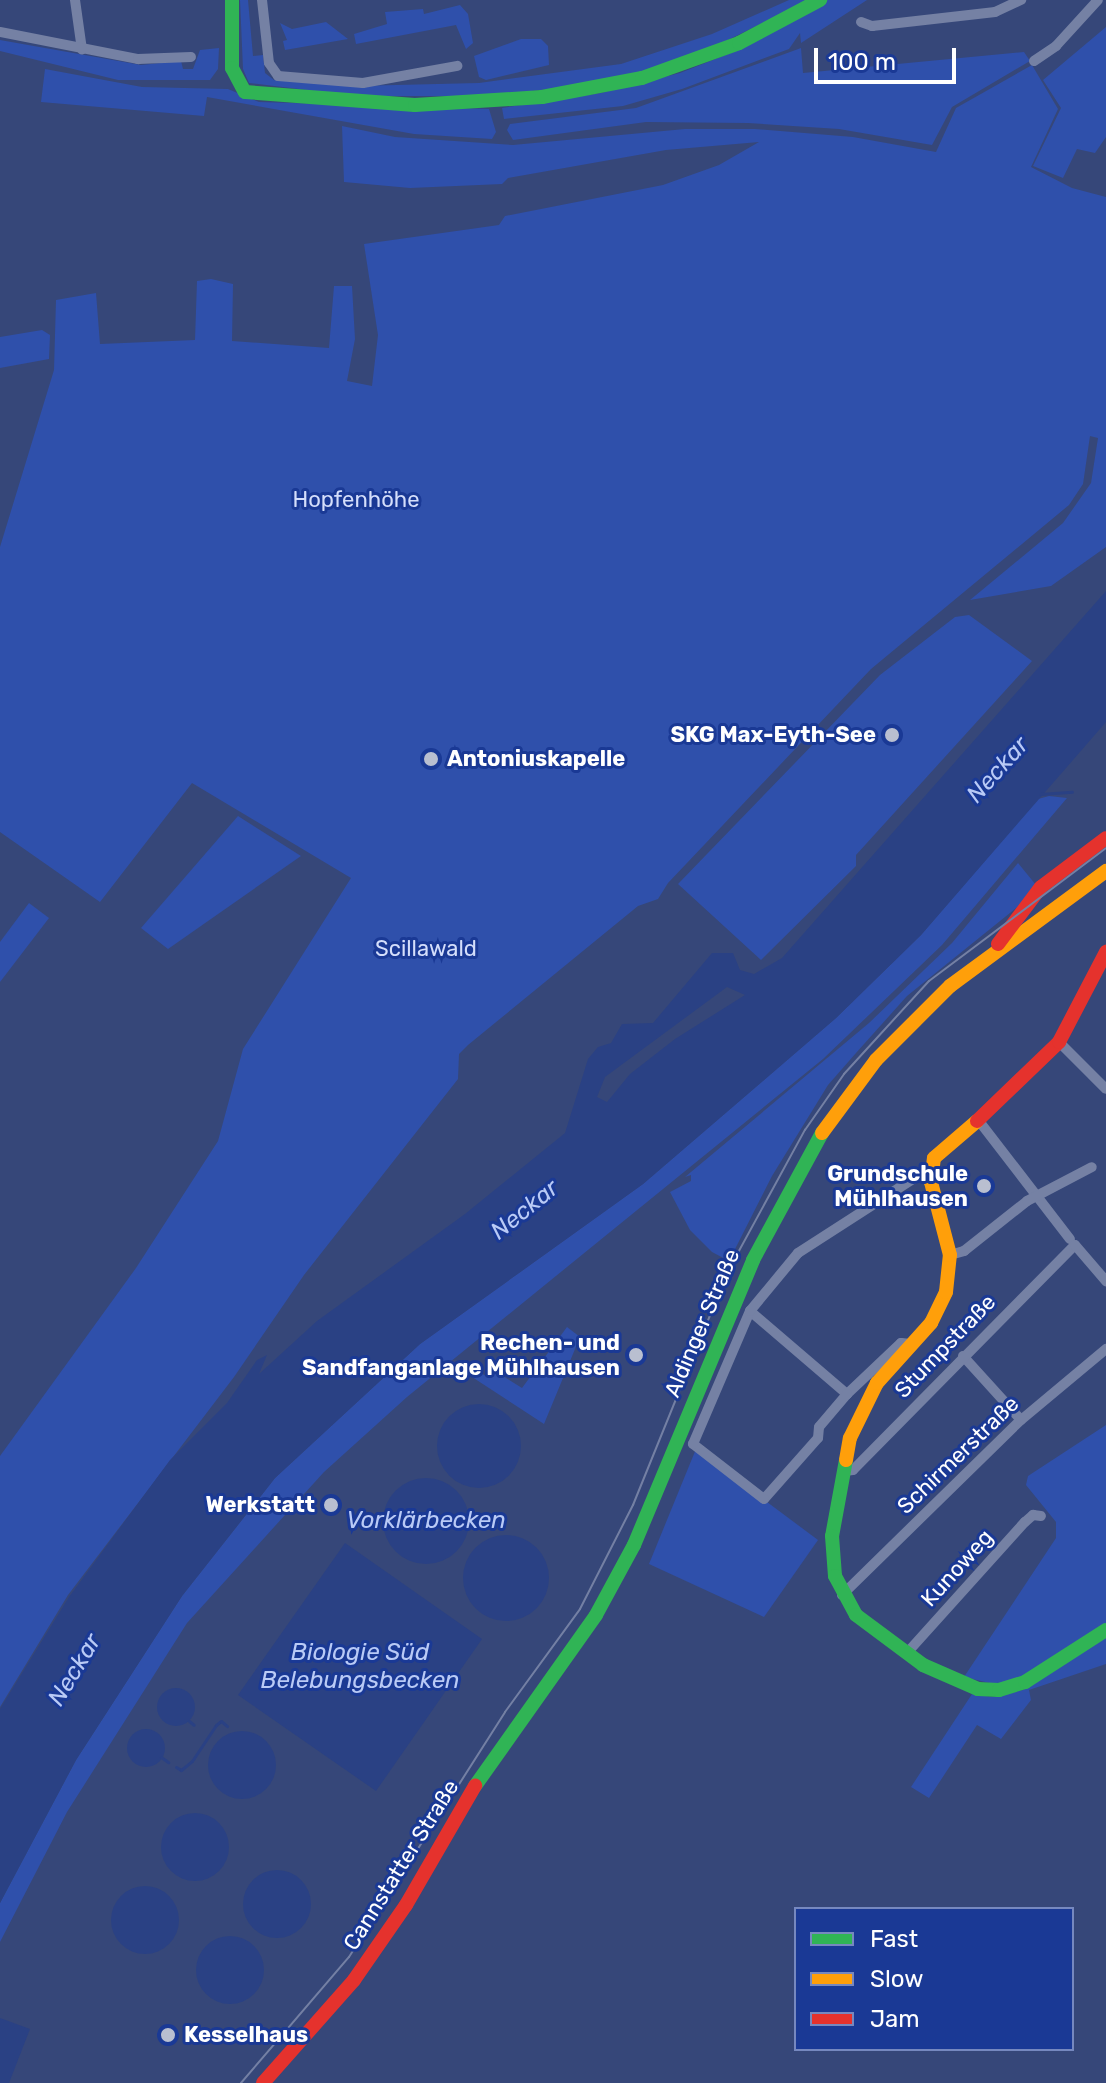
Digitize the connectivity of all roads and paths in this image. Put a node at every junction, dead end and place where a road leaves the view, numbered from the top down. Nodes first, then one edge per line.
1 (75, 0) edge
2 (232, 0) edge
3 (262, 0) edge
4 (820, 0) edge
5 (1021, 0) edge
6 (1098, 0) edge
7 (861, 22) dead end
8 (0, 32) edge
9 (82, 50) junction
10 (191, 57) dead end
11 (1034, 61) dead end
12 (457, 66) dead end
13 (1106, 838) edge
14 (1106, 871) edge
15 (1106, 952) edge
16 (985, 959) junction
17 (1059, 1042) junction
18 (1106, 1089) edge
19 (979, 1121) junction
20 (1092, 1167) dead end
21 (930, 1168) junction
22 (1037, 1197) junction
23 (1072, 1242) junction
24 (950, 1255) junction
25 (1106, 1281) edge
26 (750, 1311) junction
27 (911, 1344) junction
28 (1106, 1349) edge
29 (963, 1356) junction
30 (847, 1394) junction
31 (1021, 1420) junction
32 (844, 1471) junction
33 (1041, 1516) dead end
34 (842, 1595) junction
35 (1106, 1630) edge
36 (906, 1654) junction
37 (507, 1738) joint
38 (263, 2083) edge

1 - 9 street
2 - 4 street
3 - 12 street
5 - 7 street
6 - 11 street
8 - 9 street
9 - 10 street
13 - 16 street, Aldinger Straße
14 - 16 street, Aldinger Straße
15 - 17 street, Aldinger Straße
16 - 37 street, Aldinger Straße
17 - 18 street
17 - 19 street, Aldinger Straße
19 - 21 street, Aldinger Straße
19 - 22 street
20 - 22 street
21 - 24 street
21 - 26 street, Aldinger Straße
22 - 23 street
22 - 24 street
23 - 25 street
23 - 29 street, Stumpstraße
24 - 27 street
26 - 30 street, Aldinger Straße
26 - 30 street, Aldinger Straße
27 - 30 street
27 - 32 street
28 - 31 street, Schirmerstraße
29 - 31 street
29 - 32 street, Stumpstraße
31 - 34 street, Schirmerstraße
32 - 34 street
33 - 36 street, Kunoweg
34 - 36 street
35 - 36 street
37 - 38 street, Cannstatter Straße

